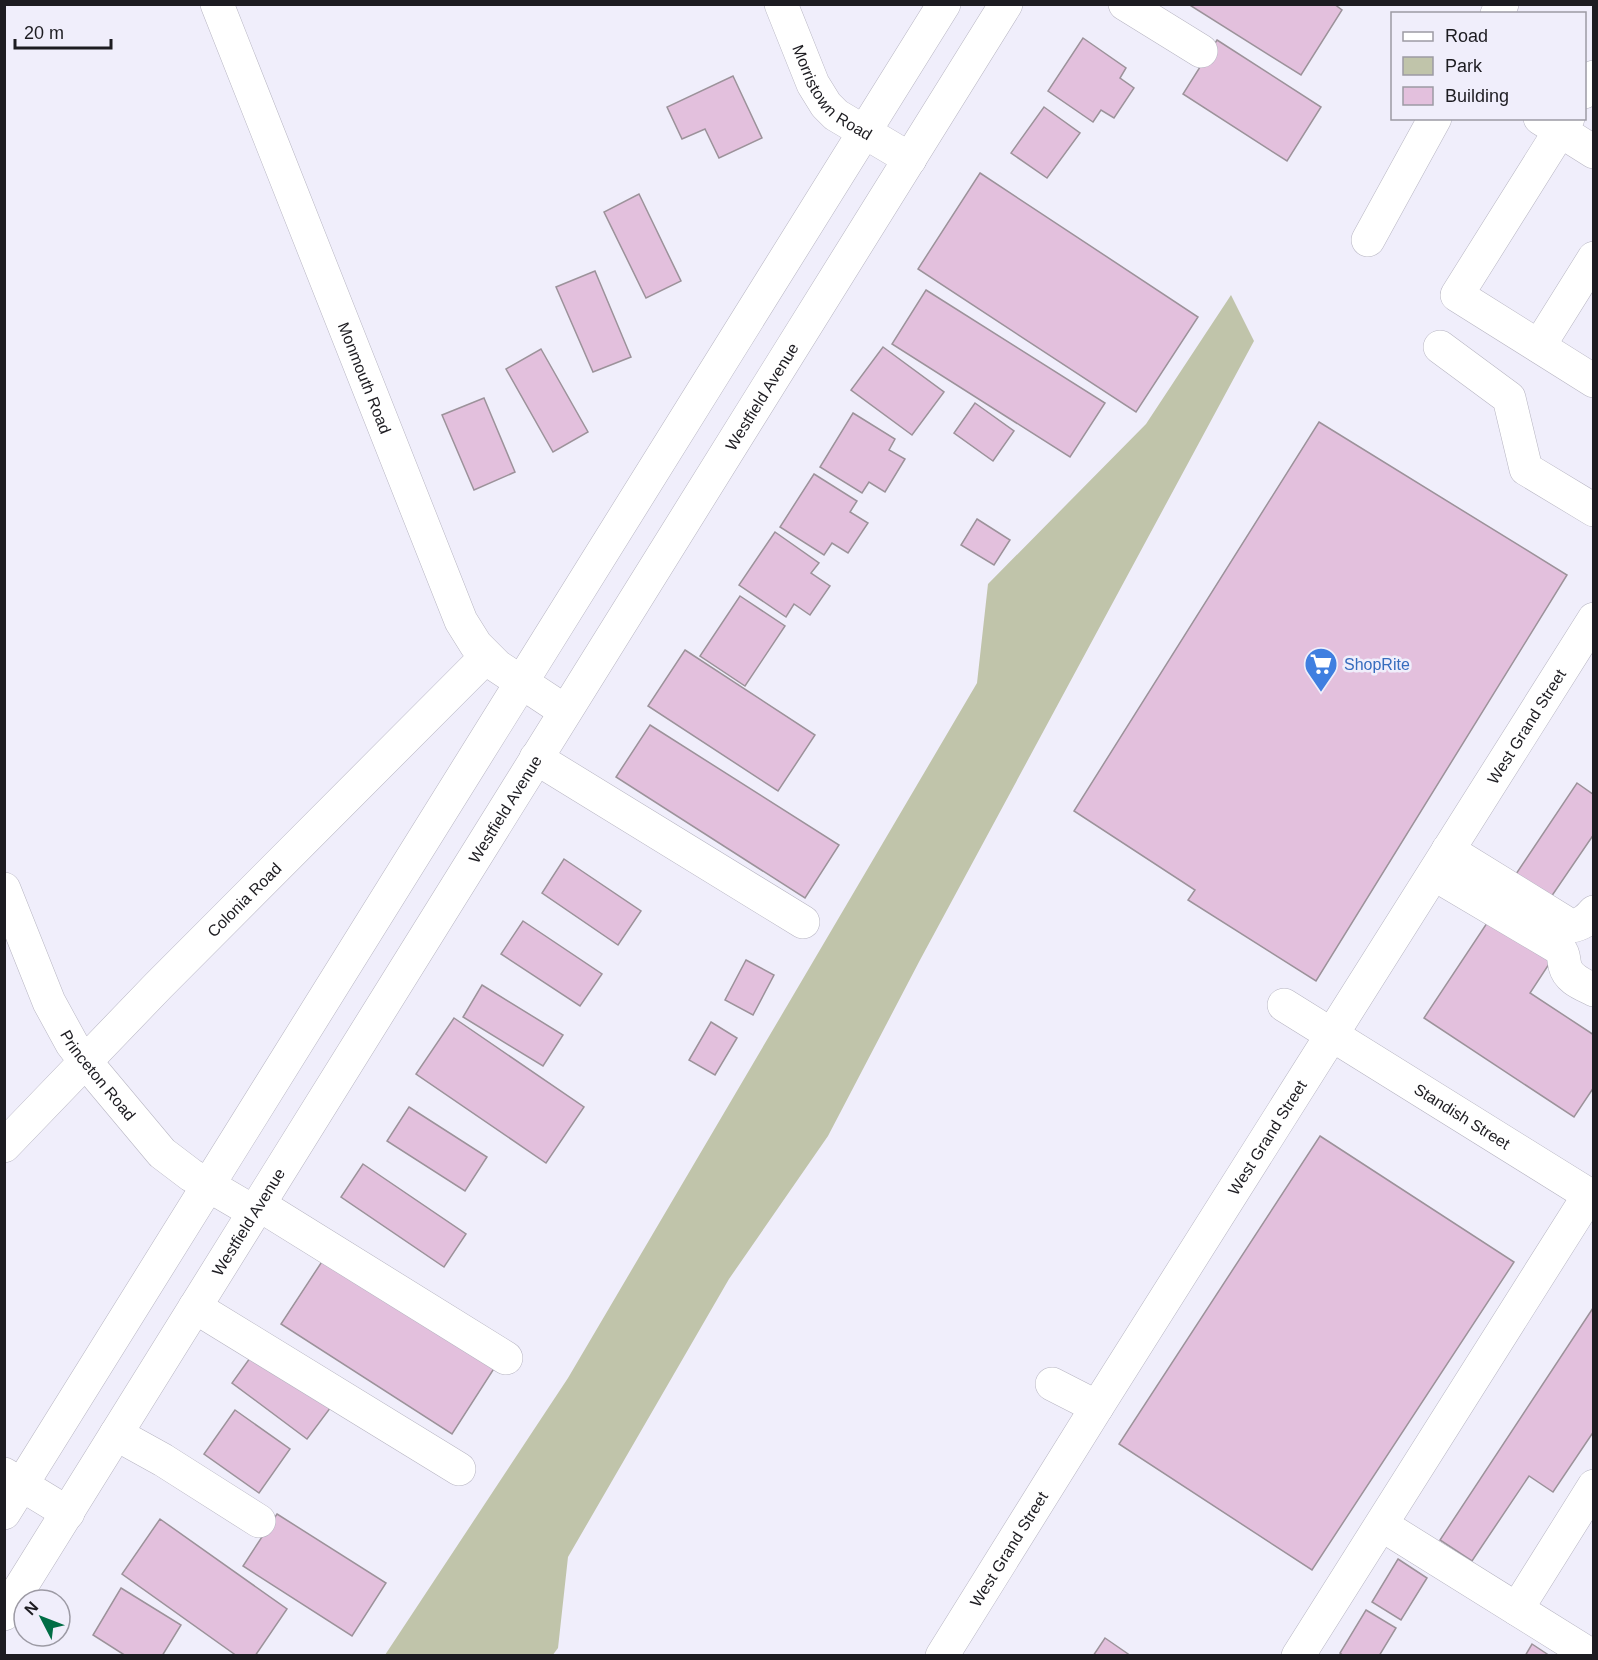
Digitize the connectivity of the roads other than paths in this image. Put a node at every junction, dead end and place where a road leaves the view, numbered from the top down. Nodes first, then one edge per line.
1 (217, 4) edge
2 (782, 4) edge
3 (944, 4) edge
4 (1006, 4) edge
5 (1125, 4) edge
6 (1201, 51) dead end
7 (1434, 120) edge
8 (1556, 123) edge
9 (865, 132) junction
10 (1593, 152) edge
11 (910, 159) junction
12 (1368, 240) dead end
13 (1593, 258) edge
14 (1539, 346) junction
15 (1440, 347) dead end
16 (1593, 381) edge
17 (1593, 510) edge
18 (1593, 619) edge
19 (486, 657) junction
20 (521, 683) junction
21 (565, 711) junction
22 (536, 758) junction
23 (1441, 862) junction
24 (4, 889) edge
25 (803, 922) dead end
26 (1586, 926) edge
27 (1593, 990) edge
28 (1284, 1005) dead end
29 (1332, 1034) junction
30 (85, 1061) junction
31 (4, 1146) edge
32 (209, 1186) junction
33 (1591, 1197) edge
34 (256, 1208) junction
35 (195, 1307) junction
36 (506, 1358) dead end
37 (1052, 1384) dead end
38 (1097, 1407) junction
39 (117, 1434) junction
40 (459, 1468) dead end
41 (13, 1480) edge
42 (1593, 1486) edge
43 (4, 1513) edge
44 (68, 1513) junction
45 (259, 1521) dead end
46 (1382, 1525) junction
47 (1517, 1609) junction
48 (4, 1614) edge
49 (942, 1656) edge
50 (1298, 1656) edge
51 (1592, 1656) edge

1 - 19 street, Monmouth Road
2 - 9 street, Morristown Road
3 - 9 street
4 - 11 street, Westfield Avenue
5 - 6 street
7 - 12 street
8 - 10 street
8 - 14 street
9 - 11 street, Morristown Road
9 - 20 street
11 - 21 street, Westfield Avenue
13 - 14 street
14 - 16 street
15 - 17 street
18 - 23 street, West Grand Street
19 - 20 street, Monmouth Road
19 - 30 street, Colonia Road
20 - 21 street, Monmouth Road
20 - 32 street
21 - 22 street, Westfield Avenue
22 - 25 street
22 - 34 street, Westfield Avenue
23 - 26 street
23 - 27 street
23 - 29 street, West Grand Street
24 - 30 street, Princeton Road
28 - 29 street, Standish Street
29 - 33 street, Standish Street
29 - 38 street, West Grand Street
30 - 31 street, Colonia Road
30 - 32 street, Princeton Road
32 - 34 street, Princeton Road
32 - 41 street
33 - 46 street
34 - 35 street, Westfield Avenue
34 - 36 street, Princeton Road
35 - 39 street, Westfield Avenue
35 - 40 street
37 - 38 street
38 - 49 street, West Grand Street
39 - 44 street, Westfield Avenue
39 - 45 street
41 - 43 street
41 - 44 street
42 - 47 street
44 - 48 street, Westfield Avenue
46 - 47 street
46 - 50 street
47 - 51 street

